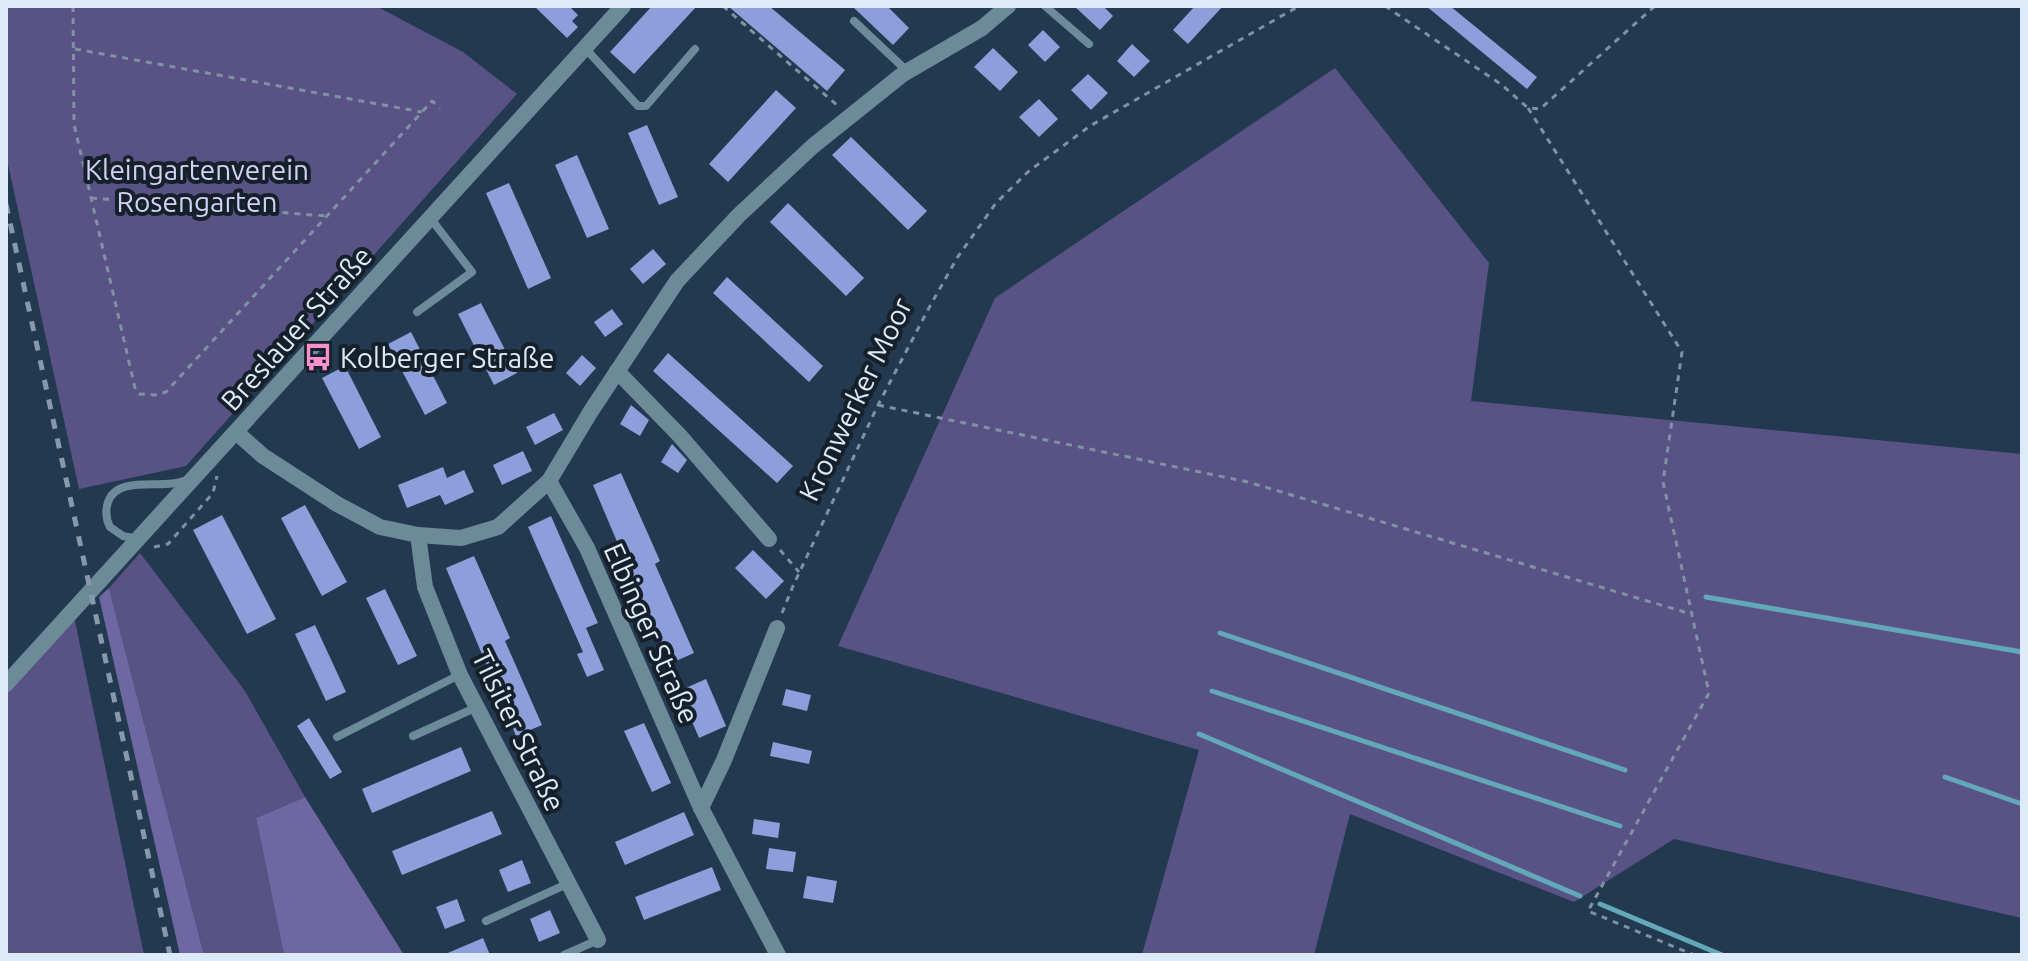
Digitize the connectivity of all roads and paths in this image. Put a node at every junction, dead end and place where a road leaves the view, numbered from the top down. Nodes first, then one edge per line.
1 (73, 6) edge
2 (600, 6) edge
3 (723, 6) edge
4 (1008, 6) edge
5 (1045, 6) edge
6 (1299, 6) edge
7 (1385, 6) edge
8 (1655, 6) edge
9 (618, 12) edge
10 (854, 21) dead end
11 (1089, 44) dead end
12 (585, 48) junction
13 (73, 49) junction
14 (695, 49) dead end
15 (907, 72) junction
16 (440, 108) dead end
17 (1528, 108) junction
18 (422, 112) junction
19 (850, 116) junction
20 (91, 198) junction
21 (327, 216) junction
22 (431, 219) junction
23 (417, 312) dead end
24 (617, 371) junction
25 (878, 405) junction
26 (236, 432) junction
27 (218, 470) dead end
28 (192, 478) junction
29 (549, 481) junction
30 (418, 535) junction
31 (769, 539) joint
32 (134, 542) junction
33 (799, 572) junction
34 (1692, 614) junction
35 (777, 628) joint
36 (460, 675) junction
37 (6, 684) edge
38 (477, 707) junction
39 (413, 736) dead end
40 (337, 737) dead end
41 (701, 808) junction
42 (567, 884) junction
43 (486, 921) dead end
44 (598, 940) joint
45 (564, 955) edge
46 (778, 955) edge
47 (1694, 955) edge

1 - 13 path
2 - 9 street
3 - 19 path
4 - 15 street
5 - 11 lane
6 - 25 path, Kronwerker Moor
7 - 17 path
8 - 17 path
9 - 12 street, Breslauer Straße
10 - 15 lane
12 - 14 lane
12 - 22 street, Breslauer Straße
13 - 18 path
13 - 20 path
15 - 19 street
16 - 18 path
17 - 34 path
18 - 21 path
19 - 24 street
20 - 21 path
20 - 21 path
22 - 23 lane
22 - 26 street, Breslauer Straße
24 - 29 street
24 - 31 street
25 - 33 path, Kronwerker Moor
25 - 34 path
26 - 28 street, Breslauer Straße
26 - 30 street
27 - 32 path
28 - 32 street, Breslauer Straße
28 - 32 lane
29 - 30 street
29 - 41 street, Elbinger Straße
30 - 36 street, Tilsiter Straße
31 - 33 path
32 - 37 street, Breslauer Straße
33 - 35 path, Kronwerker Moor
34 - 47 path
35 - 41 street
36 - 38 street, Tilsiter Straße
36 - 40 lane
38 - 39 lane
38 - 42 street, Tilsiter Straße
41 - 46 street
42 - 43 lane
42 - 44 street, Tilsiter Straße
44 - 45 lane

